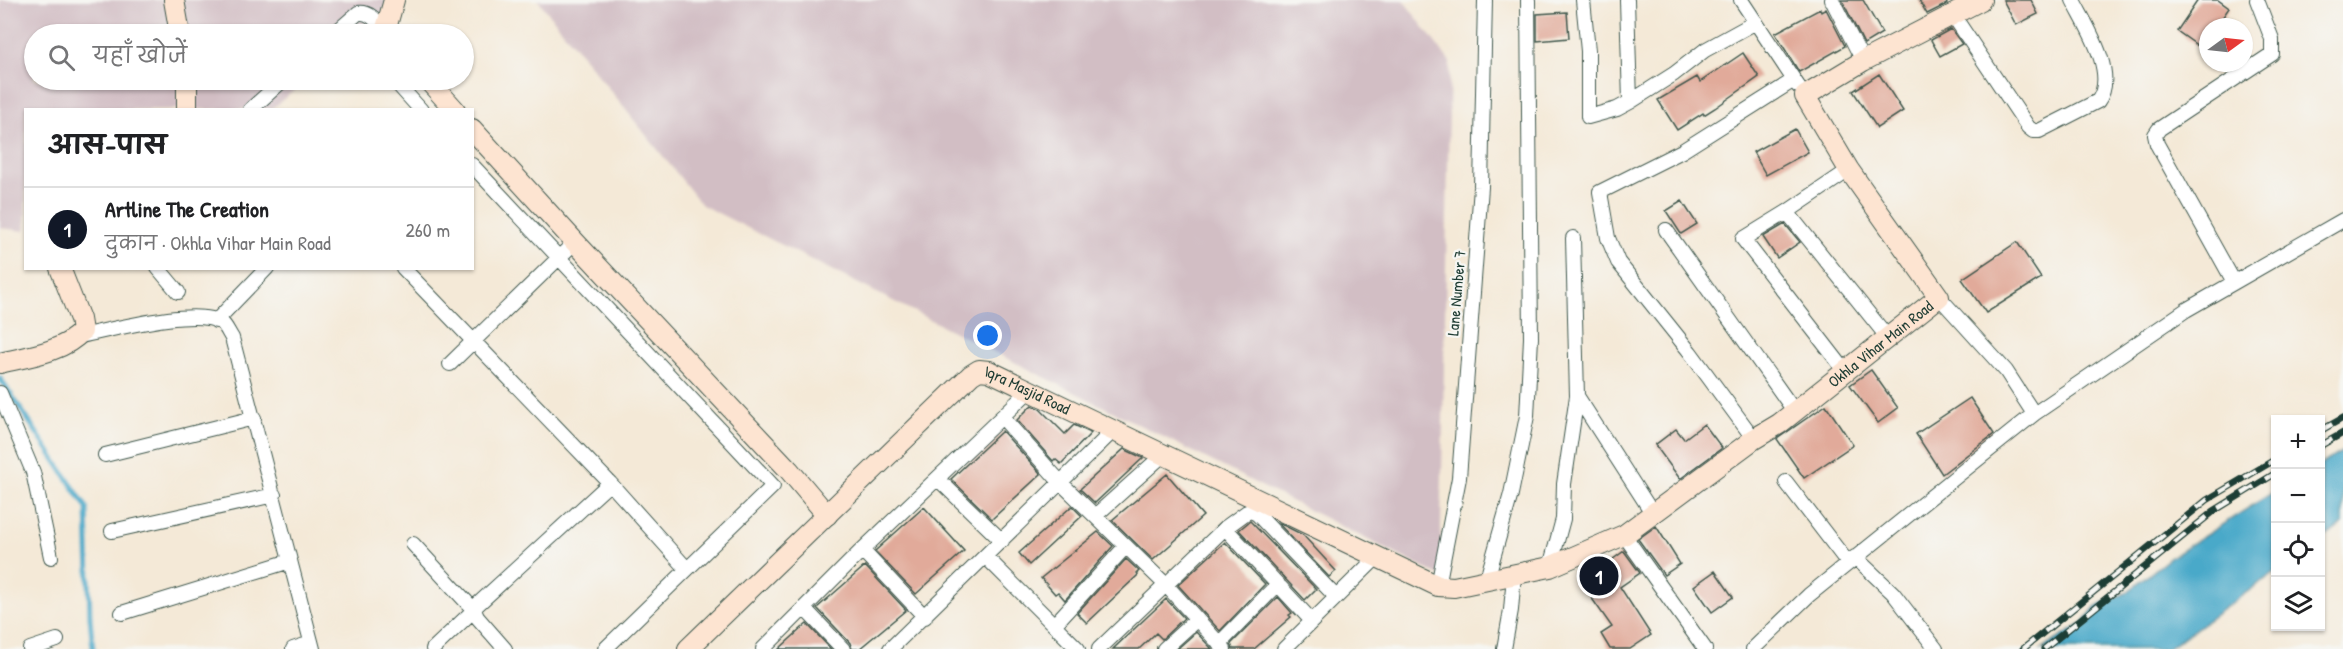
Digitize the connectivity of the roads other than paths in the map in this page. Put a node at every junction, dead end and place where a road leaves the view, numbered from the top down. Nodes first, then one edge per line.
1 (174, 0) edge
2 (394, 0) edge
3 (1485, 0) edge
4 (1528, 0) edge
5 (1583, 0) edge
6 (1627, 0) edge
7 (1741, 0) edge
8 (1832, 0) edge
9 (1980, 0) edge
10 (2073, 0) edge
11 (2257, 0) edge
12 (1953, 15) junction
13 (1756, 22) junction
14 (178, 24) edge
15 (349, 24) edge
16 (378, 24) edge
17 (388, 24) edge
18 (1863, 61) junction
19 (1794, 80) junction
20 (189, 90) edge
21 (272, 90) edge
22 (403, 90) edge
23 (437, 90) edge
24 (1805, 96) junction
25 (1630, 102) junction
26 (187, 108) edge
27 (251, 108) edge
28 (419, 108) edge
29 (453, 108) edge
30 (474, 131) edge
31 (474, 167) edge
32 (1849, 170) junction
33 (1787, 212) junction
34 (2343, 220) edge
35 (1666, 230) dead end
36 (1573, 238) dead end
37 (575, 242) junction
38 (559, 258) junction
39 (160, 270) edge
40 (265, 270) edge
41 (405, 270) edge
42 (67, 272) edge
43 (2234, 282) junction
44 (178, 292) dead end
45 (1939, 297) junction
46 (216, 321) junction
47 (76, 337) junction
48 (1889, 339) junction
49 (472, 342) junction
50 (0, 363) edge
51 (450, 364) dead end
52 (1846, 372) junction
53 (1030, 390) junction
54 (0, 393) edge
55 (1577, 396) junction
56 (1795, 412) junction
57 (2034, 414) junction
58 (1002, 417) junction
59 (254, 418) junction
60 (1114, 430) junction
61 (1754, 439) junction
62 (1164, 454) junction
63 (105, 455) dead end
64 (938, 479) junction
65 (1786, 482) dead end
66 (610, 483) junction
67 (1061, 483) junction
68 (274, 495) junction
69 (1653, 514) junction
70 (827, 515) junction
71 (1095, 516) junction
72 (1225, 528) junction
73 (112, 531) dead end
74 (1624, 535) junction
75 (1002, 541) junction
76 (413, 544) dead end
77 (1126, 546) junction
78 (862, 550) junction
79 (51, 557) dead end
80 (986, 557) junction
81 (1376, 558) junction
82 (1852, 560) junction
83 (290, 561) junction
84 (1550, 567) junction
85 (687, 569) junction
86 (1514, 575) junction
87 (1487, 579) junction
88 (1278, 584) junction
89 (1166, 585) junction
90 (1438, 586) junction
91 (1336, 597) junction
92 (804, 608) junction
93 (474, 610) junction
94 (122, 613) dead end
95 (925, 617) junction
96 (1197, 619) junction
97 (1312, 621) junction
98 (1054, 625) junction
99 (57, 640) dead end
100 (312, 646) edge
101 (1222, 646) edge
102 (1505, 646) edge
103 (30, 649) edge
104 (293, 649) edge
105 (433, 649) edge
106 (505, 649) edge
107 (605, 649) edge
108 (688, 649) edge
109 (763, 649) edge
110 (843, 649) edge
111 (890, 649) edge
112 (1078, 649) edge
113 (1099, 649) edge
114 (1164, 649) edge
115 (1284, 649) edge
116 (1705, 649) edge
117 (1753, 649) edge
118 (1936, 649) edge

1 - 14 street
2 - 17 street
3 - 90 street, Lane Number 7
4 - 87 street
5 - 25 street
6 - 25 street
7 - 13 street
8 - 18 street
9 - 12 street
10 - 12 street
11 - 43 street
12 - 18 street
13 - 19 street
13 - 25 street
15 - 16 street
18 - 24 street
19 - 24 street
19 - 61 street
20 - 26 street
21 - 27 street
22 - 28 street
23 - 29 street
24 - 32 street, Okhla Vihar Main Road
30 - 37 street
31 - 38 street
32 - 33 street
32 - 45 street, Okhla Vihar Main Road
33 - 48 street
33 - 52 street
34 - 43 street
35 - 56 street
36 - 55 street
37 - 38 street
37 - 70 street
38 - 49 street
38 - 85 street
39 - 44 street
40 - 46 street
41 - 49 street
42 - 47 street
43 - 57 street
45 - 48 street, Okhla Vihar Main Road
45 - 57 street
46 - 47 street
46 - 59 street
47 - 50 street
48 - 52 street, Okhla Vihar Main Road
49 - 51 street
49 - 66 street
52 - 56 street, Okhla Vihar Main Road
53 - 58 street
53 - 60 street, Iqra Masjid Road
53 - 70 street, Iqra Masjid Road
54 - 79 street
55 - 69 street
55 - 84 street
56 - 61 street, Okhla Vihar Main Road
57 - 82 street
58 - 64 street
58 - 67 street
59 - 63 street
59 - 68 street
60 - 62 street, Iqra Masjid Road
60 - 67 street
61 - 69 street, Okhla Vihar Main Road
62 - 71 street
62 - 81 street, Iqra Masjid Road
64 - 75 street
64 - 78 street
65 - 82 street
66 - 85 street
66 - 93 street
67 - 71 street
67 - 75 street
68 - 73 street
68 - 83 street
69 - 74 street, Okhla Vihar Main Road
70 - 108 street, Iqra Masjid Road
71 - 77 street
72 - 88 street
72 - 89 street
72 - 91 street
74 - 84 street, Okhla Vihar Main Road
74 - 116 street
75 - 80 street
76 - 93 street
77 - 89 street
77 - 98 street
78 - 92 street
78 - 95 street
80 - 95 street
80 - 98 street
81 - 90 street, Iqra Masjid Road
81 - 91 street
82 - 117 street
82 - 118 street
83 - 94 street
83 - 100 street
84 - 86 street, Okhla Vihar Main Road
85 - 107 street
86 - 87 street, Okhla Vihar Main Road
86 - 102 street
87 - 90 street, Okhla Vihar Main Road
88 - 97 street
88 - 101 street
89 - 96 street
89 - 113 street
91 - 97 street
92 - 109 street
92 - 110 street
93 - 105 street
93 - 106 street
95 - 111 street
96 - 101 street
96 - 114 street
97 - 115 street
98 - 112 street
99 - 103 street
100 - 104 street

